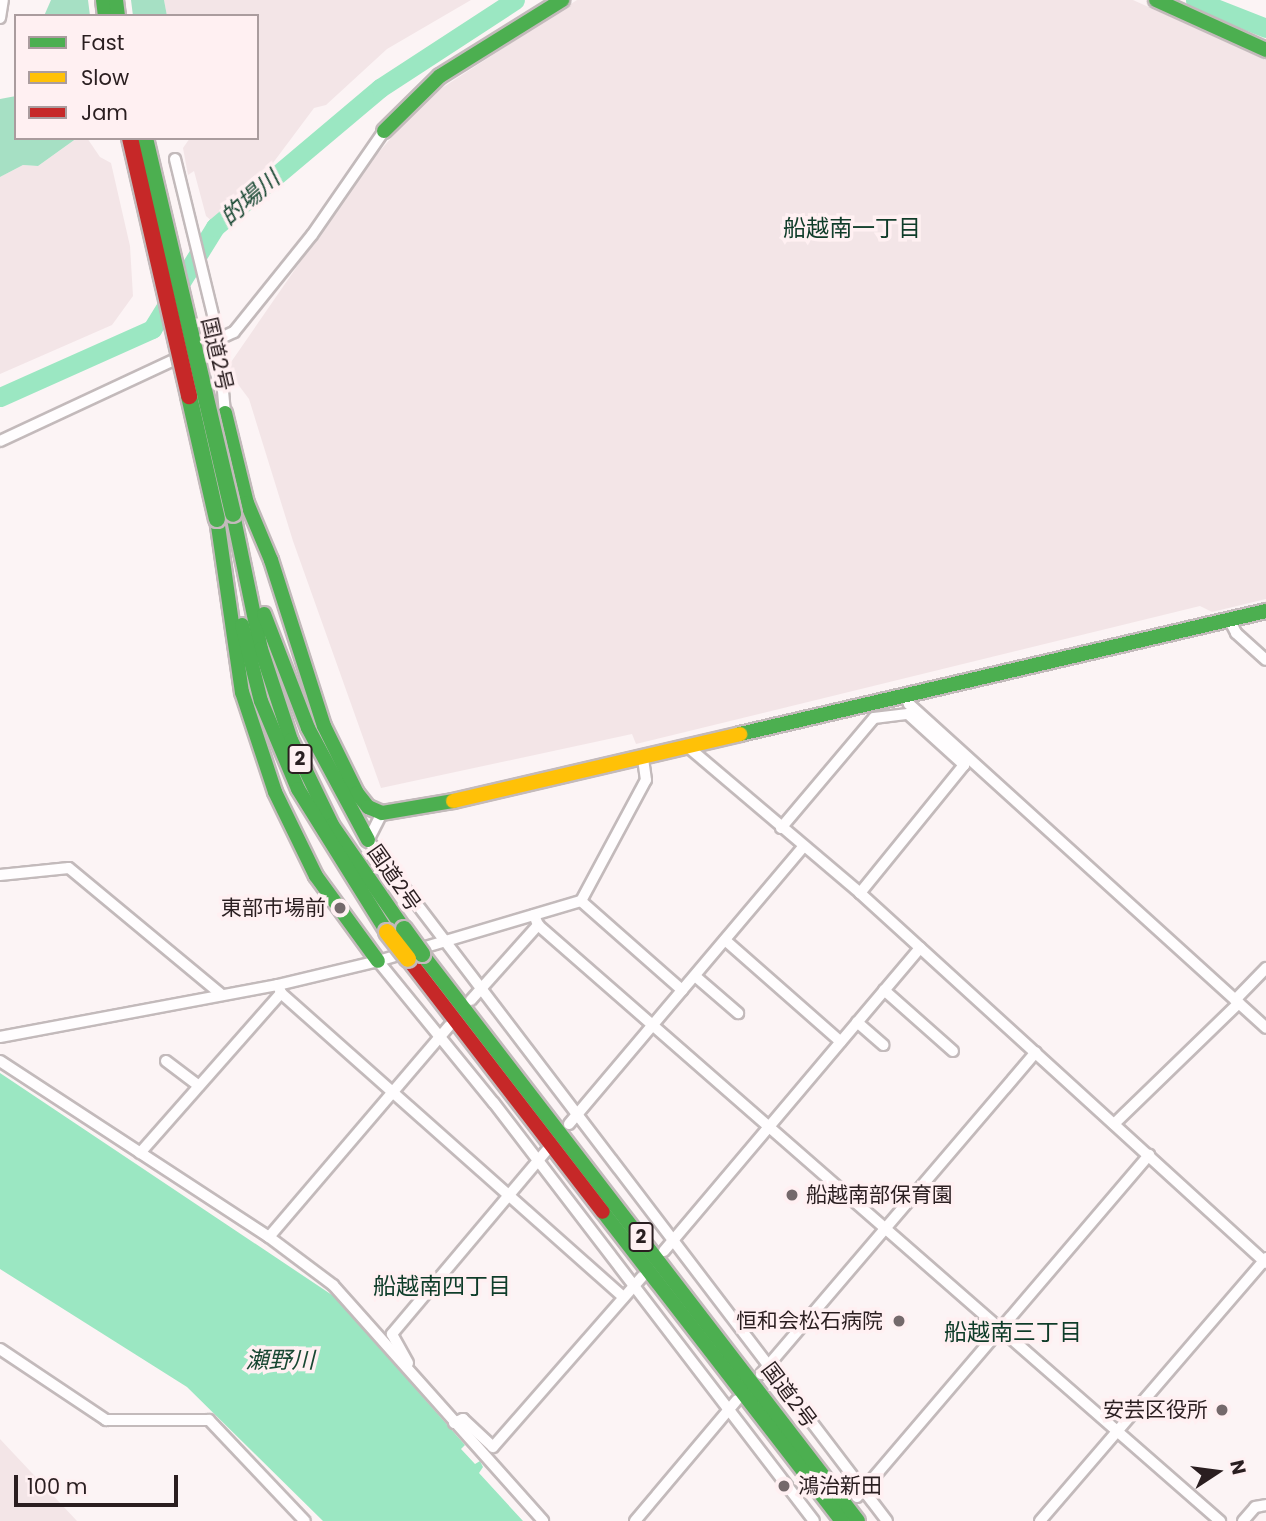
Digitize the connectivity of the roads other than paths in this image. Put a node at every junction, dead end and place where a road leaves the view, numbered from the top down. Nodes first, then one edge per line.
1 (3, 0) edge
2 (562, 0) edge
3 (1156, 0) edge
4 (0, 18) edge
5 (1266, 50) edge
6 (384, 131) joint
7 (131, 140) edge
8 (145, 140) edge
9 (175, 159) dead end
10 (218, 336) junction
11 (225, 413) joint
12 (0, 441) edge
13 (225, 517) junction
14 (237, 570) junction
15 (1266, 611) edge
16 (1228, 620) junction
17 (1266, 660) edge
18 (905, 703) junction
19 (688, 747) junction
20 (643, 758) junction
21 (382, 813) junction
22 (780, 828) junction
23 (368, 840) junction
24 (803, 847) junction
25 (0, 875) edge
26 (860, 893) junction
27 (581, 901) junction
28 (536, 920) junction
29 (444, 940) junction
30 (725, 940) junction
31 (920, 948) junction
32 (415, 956) junction
33 (378, 961) junction
34 (1266, 968) edge
35 (695, 976) junction
36 (279, 989) junction
37 (480, 989) junction
38 (682, 990) junction
39 (884, 990) junction
40 (222, 995) junction
41 (471, 1000) dead end
42 (1237, 1002) junction
43 (738, 1013) dead end
44 (858, 1022) junction
45 (653, 1024) junction
46 (449, 1026) dead end
47 (1266, 1028) edge
48 (0, 1037) edge
49 (440, 1037) junction
50 (841, 1042) junction
51 (883, 1045) dead end
52 (953, 1051) dead end
53 (1036, 1052) junction
54 (0, 1061) edge
55 (166, 1061) dead end
56 (199, 1086) junction
57 (394, 1093) junction
58 (572, 1120) junction
59 (1114, 1124) junction
60 (768, 1128) junction
61 (546, 1151) dead end
62 (140, 1153) junction
63 (1149, 1155) junction
64 (538, 1160) junction
65 (509, 1195) junction
66 (884, 1229) junction
67 (269, 1237) junction
68 (671, 1241) junction
69 (664, 1251) dead end
70 (1265, 1261) edge
71 (642, 1277) dead end
72 (634, 1286) junction
73 (624, 1297) junction
74 (1000, 1330) junction
75 (0, 1349) edge
76 (765, 1370) junction
77 (417, 1379) junction
78 (737, 1400) dead end
79 (729, 1411) junction
80 (454, 1423) junction
81 (1117, 1433) junction
82 (860, 1494) junction
83 (1266, 1505) edge
84 (305, 1521) edge
85 (543, 1521) edge
86 (635, 1521) edge
87 (814, 1521) edge
88 (842, 1521) edge
89 (859, 1521) edge
90 (887, 1521) edge
91 (1040, 1521) edge
92 (1220, 1521) edge
93 (1243, 1521) edge

1 - 4 street
2 - 6 main road
3 - 5 main road
6 - 10 street
7 - 13 main road, 国道2号, bridge
8 - 13 main road, 国道2号, bridge
9 - 10 street
10 - 11 street
10 - 12 street
11 - 21 main road
13 - 14 main road
13 - 14 main road
14 - 23 main road
14 - 32 main road, 国道2号 / 2, bridge
14 - 33 main road
15 - 16 main road
16 - 17 street
16 - 18 main road
18 - 19 main road
18 - 22 street
18 - 26 street
18 - 42 street
19 - 20 main road
19 - 22 street
20 - 21 main road
20 - 27 street
21 - 23 street
22 - 24 street
23 - 29 street
24 - 26 street
24 - 30 street
25 - 40 street
26 - 31 street
27 - 28 street
27 - 38 street
28 - 29 street
28 - 37 street
28 - 45 street
29 - 33 street
29 - 37 street
30 - 35 street
30 - 50 street
31 - 39 street
31 - 53 street
32 - 88 main road, 国道2号 / 2
32 - 89 main road, 国道2号 / 2
33 - 36 street
33 - 49 street
34 - 42 street
35 - 38 street
35 - 43 street
36 - 40 street
36 - 56 street
36 - 57 street
37 - 41 street
37 - 58 street
38 - 45 street
39 - 44 street
39 - 52 street
40 - 48 street
42 - 47 street
42 - 59 street
44 - 50 street
44 - 51 street
45 - 58 street
45 - 60 street
46 - 49 street
49 - 57 street
49 - 64 street
50 - 60 street
53 - 59 street
53 - 66 street
54 - 62 street
55 - 56 street
56 - 62 street
57 - 65 street
57 - 67 street
58 - 68 street
59 - 63 street
60 - 66 street
60 - 68 street
61 - 64 street
62 - 67 street
63 - 70 street
63 - 74 street
64 - 65 street
64 - 72 street
65 - 73 street
65 - 77 street
66 - 74 street
66 - 76 street
67 - 77 street
68 - 69 street
68 - 76 street
70 - 81 street
71 - 72 street
72 - 73 street
72 - 79 street
73 - 80 street
74 - 81 street
74 - 82 street
75 - 84 street
76 - 82 street
77 - 80 street
78 - 79 street
79 - 86 street
79 - 87 street
80 - 85 street
81 - 91 street
81 - 92 street
82 - 90 street
83 - 93 street

